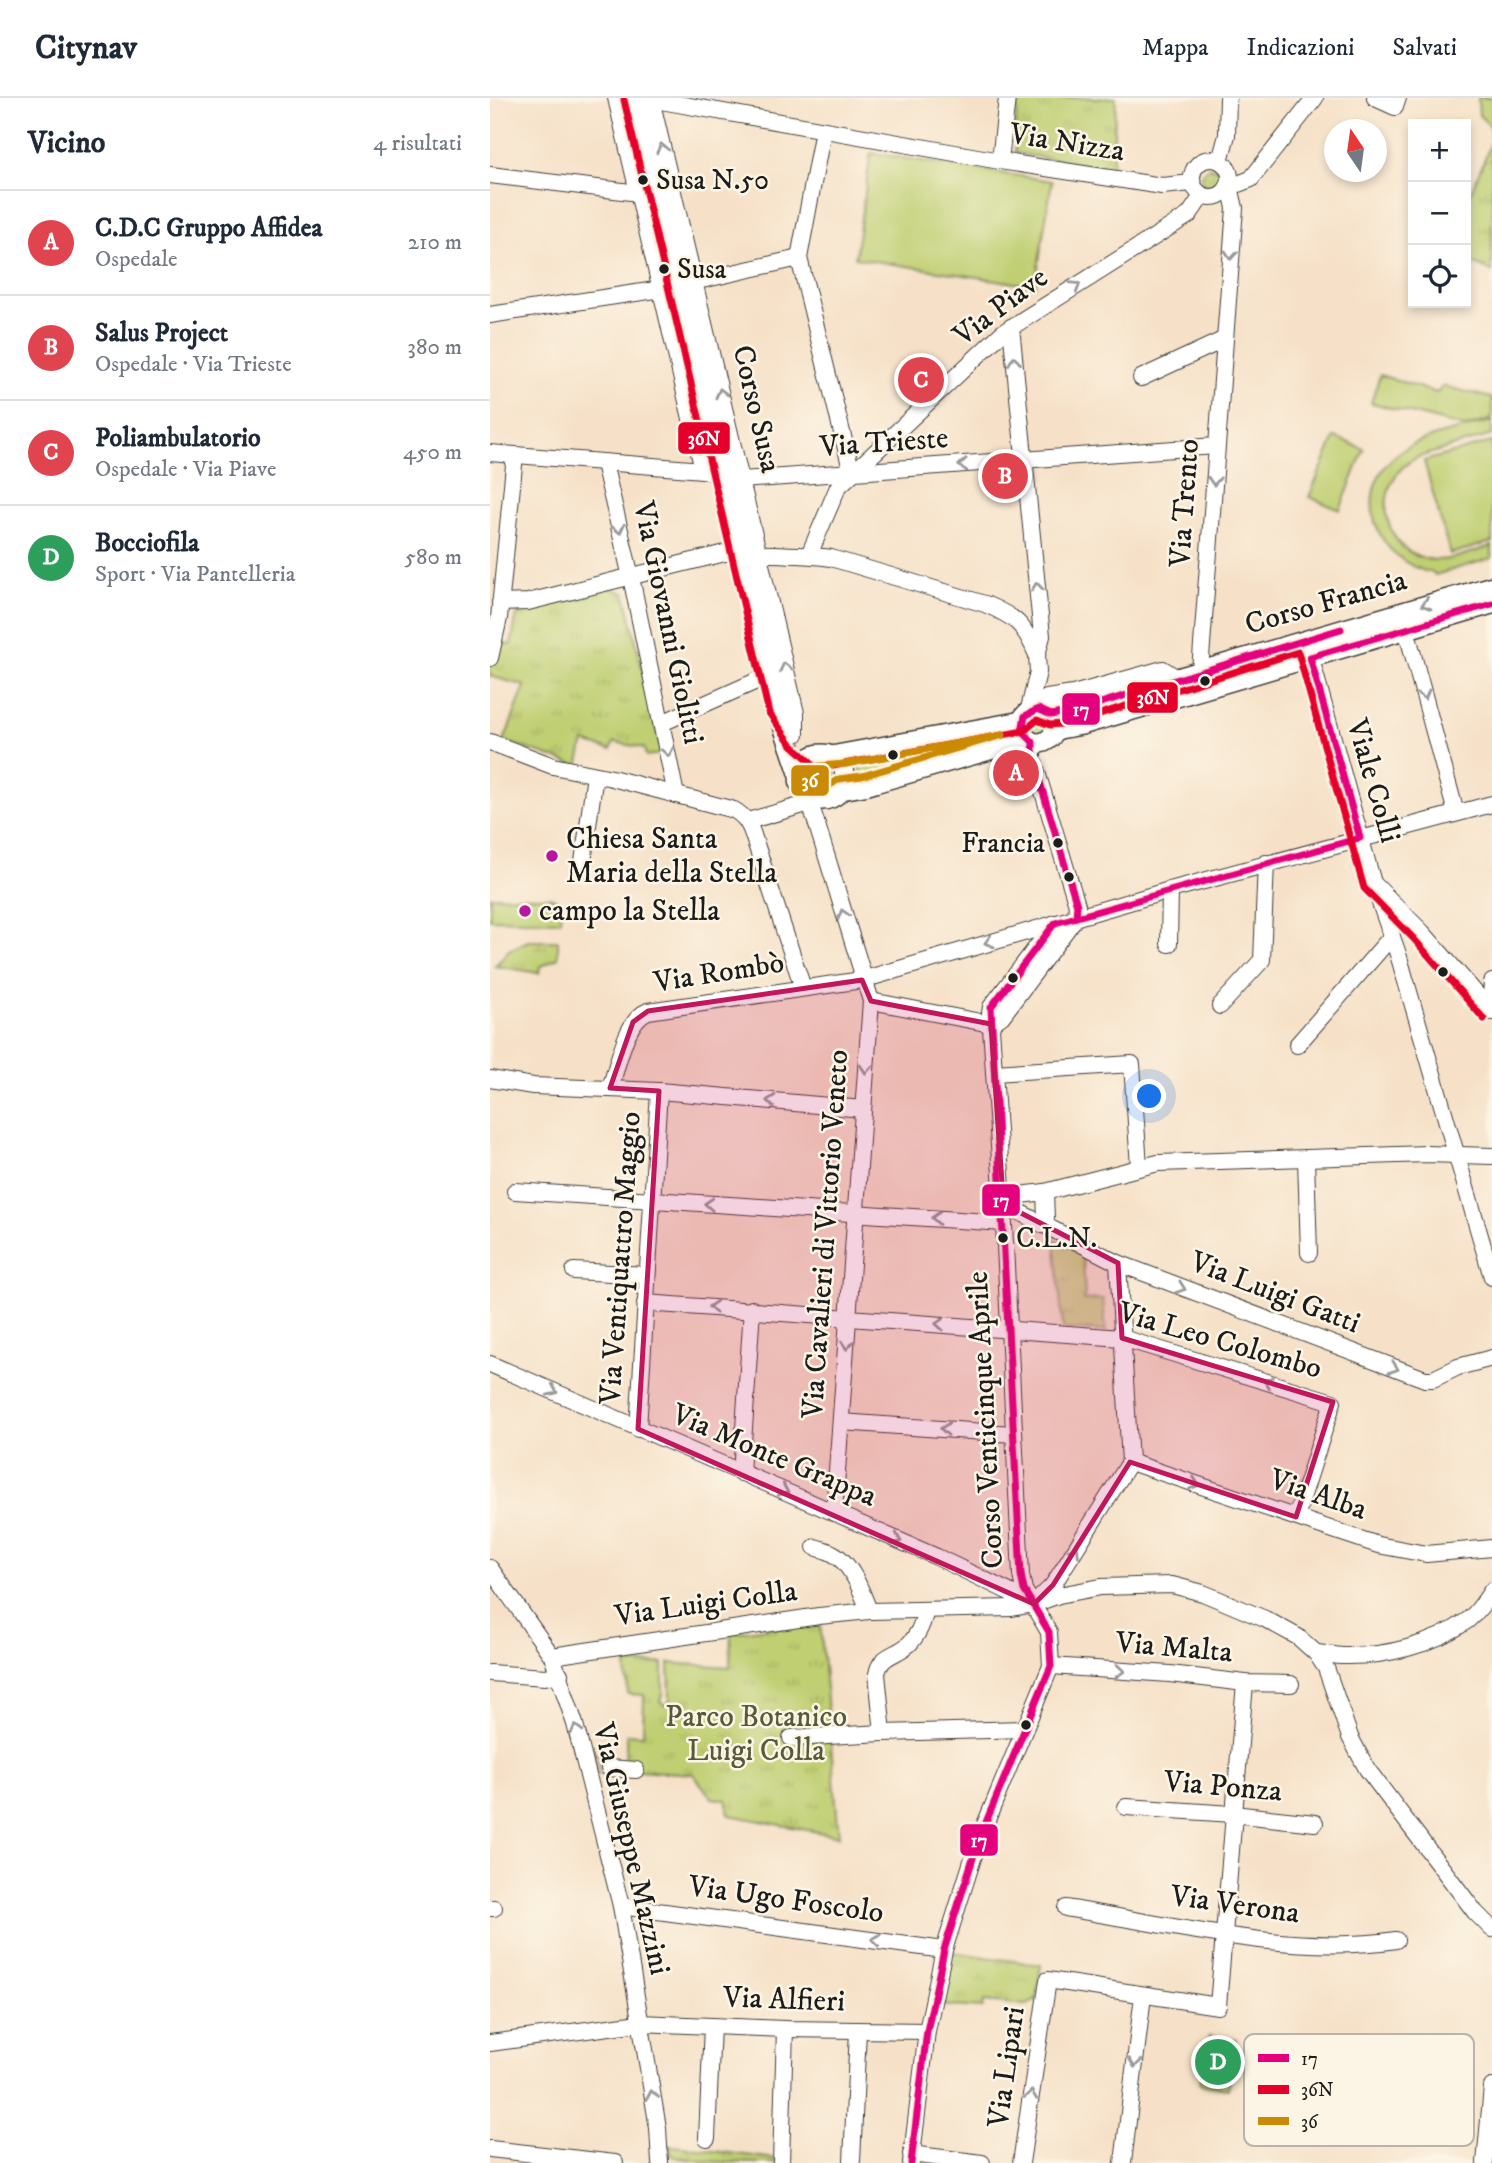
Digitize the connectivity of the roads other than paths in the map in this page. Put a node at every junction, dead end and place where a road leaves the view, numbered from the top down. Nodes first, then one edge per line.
1 (616, 98) edge
2 (634, 98) edge
3 (644, 98) edge
4 (1007, 98) edge
5 (1228, 98) edge
6 (1315, 98) edge
7 (1375, 98) edge
8 (1398, 98) edge
9 (651, 99) edge
10 (823, 130) junction
11 (1000, 161) junction
12 (1220, 161) junction
13 (490, 175) edge
14 (1228, 186) junction
15 (1197, 189) junction
16 (639, 193) junction
17 (799, 258) junction
18 (679, 286) junction
19 (490, 315) edge
20 (1011, 327) junction
21 (1225, 339) junction
22 (1141, 378) dead end
23 (1216, 446) junction
24 (490, 453) edge
25 (515, 455) junction
26 (1024, 461) junction
27 (604, 463) junction
28 (703, 470) junction
29 (852, 473) junction
30 (733, 478) junction
31 (750, 554) junction
32 (809, 555) junction
33 (631, 577) junction
34 (1492, 586) edge
35 (500, 603) junction
36 (1492, 604) edge
37 (1406, 629) junction
38 (1308, 648) junction
39 (1037, 655) junction
40 (490, 659) edge
41 (1200, 671) junction
42 (1038, 673) junction
43 (771, 676) junction
44 (779, 711) junction
45 (1039, 721) junction
46 (662, 723) junction
47 (796, 734) junction
48 (490, 742) edge
49 (825, 755) junction
50 (799, 773) junction
51 (595, 775) junction
52 (841, 790) junction
53 (676, 795) junction
54 (811, 801) junction
55 (1492, 804) edge
56 (1456, 813) junction
57 (748, 821) junction
58 (1360, 838) junction
59 (1266, 863) junction
60 (582, 869) dead end
61 (1373, 883) junction
62 (1170, 890) junction
63 (1076, 916) junction
64 (1055, 923) junction
65 (1422, 932) junction
66 (1392, 936) junction
67 (1169, 944) dead end
68 (1398, 954) junction
69 (863, 980) junction
70 (1492, 982) edge
71 (803, 988) junction
72 (871, 1001) junction
73 (1220, 1006) dead end
74 (1491, 1011) edge
75 (991, 1024) junction
76 (1297, 1045) dead end
77 (994, 1073) junction
78 (490, 1079) edge
79 (610, 1088) junction
80 (659, 1091) junction
81 (863, 1109) junction
82 (1457, 1156) junction
83 (1492, 1156) edge
84 (1306, 1159) junction
85 (1139, 1167) junction
86 (515, 1191) dead end
87 (1045, 1192) junction
88 (1003, 1197) junction
89 (652, 1200) junction
90 (856, 1212) junction
91 (1004, 1223) junction
92 (1046, 1226) junction
93 (1309, 1253) dead end
94 (1118, 1263) junction
95 (574, 1271) dead end
96 (647, 1275) junction
97 (1492, 1277) edge
98 (645, 1303) junction
99 (752, 1309) junction
100 (849, 1317) junction
101 (1008, 1328) junction
102 (1122, 1338) junction
103 (1492, 1358) edge
104 (490, 1364) edge
105 (841, 1422) junction
106 (638, 1429) junction
107 (1013, 1434) junction
108 (1130, 1462) junction
109 (741, 1473) junction
110 (834, 1513) junction
111 (1296, 1517) junction
112 (815, 1547) dead end
113 (1492, 1548) edge
114 (490, 1568) edge
115 (1492, 1590) edge
116 (1034, 1604) junction
117 (926, 1610) junction
118 (869, 1611) junction
119 (1316, 1653) junction
120 (552, 1656) junction
121 (1051, 1666) junction
122 (490, 1673) edge
123 (560, 1674) junction
124 (1245, 1683) junction
125 (1291, 1684) dead end
126 (1024, 1729) junction
127 (883, 1733) junction
128 (791, 1738) dead end
129 (609, 1768) tunnel mouth
130 (636, 1770) dead end
131 (1126, 1807) dead end
132 (1233, 1814) junction
133 (1315, 1823) dead end
134 (621, 1906) junction
135 (1066, 1908) dead end
136 (1492, 1929) edge
137 (1225, 1934) junction
138 (1396, 1940) dead end
139 (944, 1950) junction
140 (1143, 1995) junction
141 (639, 2022) junction
142 (712, 2026) junction
143 (785, 2029) junction
144 (858, 2030) junction
145 (927, 2032) junction
146 (490, 2043) edge
147 (1492, 2087) edge
148 (707, 2138) dead end
149 (490, 2149) edge
150 (911, 2159) edge
151 (565, 2160) edge
152 (852, 2161) edge
153 (615, 2163) edge
154 (660, 2163) edge
155 (781, 2163) edge
156 (982, 2163) edge
157 (1021, 2163) edge
158 (1122, 2163) edge
159 (1485, 2163) edge

1 - 16 street, Corso Susa
2 - 18 main road, Corso Susa
3 - 9 street, Via Nizza
4 - 11 street
5 - 12 street
6 - 14 street
7 - 8 street
9 - 10 street, Via Nizza
18 -> 9 street, Corso Susa
10 - 11 street, Via Nizza
10 - 17 street
11 - 15 street, Via Nizza
12 - 14 street
12 - 15 street
13 - 16 street
14 - 15 street
14 -> 21 street, Via Trento
20 -> 15 street, Via Piave
16 - 18 street, Corso Susa
17 - 18 street
17 - 29 street
18 - 19 street
18 - 28 street, Corso Susa
18 - 30 main road, Corso Susa
26 -> 20 street
20 - 29 street, Via Piave
21 - 22 street
21 - 23 street, Via Trento
23 - 26 street, Via Trieste
23 -> 41 street, Via Trento
24 - 25 street, Via Trieste
25 - 27 street, Via Trieste
25 - 35 street
26 -> 29 street, Via Trieste
39 -> 26 street
27 - 28 street, Via Trieste
27 -> 33 street, Via Giovanni Giolitti
28 - 30 street, Via Trieste
29 - 30 street, Via Trieste
29 - 32 street, Via Piave
30 - 31 main road, Corso Susa
31 - 32 street
31 - 33 street
31 - 43 main road, Corso Susa
47 -> 31 street, Corso Susa
32 - 39 street
33 - 35 street
33 - 46 street, Via Giovanni Giolitti
34 -> 38 main road, Corso Francia
35 - 40 street
36 - 37 main road, Corso Francia
37 - 38 main road, Corso Francia
37 -> 56 street
38 - 41 main road, Corso Francia
38 - 45 main road, Corso Francia
38 - 58 street, Viale Colli
39 - 42 street
41 - 45 main road, Corso Francia
42 - 45 street
42 - 45 street
43 - 44 main road, Corso Susa
43 - 46 street
44 - 47 main road, Corso Susa
44 - 50 main road, Corso Susa
45 - 49 main road, Corso Francia
45 - 52 main road, Corso Francia
45 - 63 street
46 -> 53 street, Via Giovanni Giolitti
47 - 49 main road, Corso Susa
48 - 51 street
49 - 50 main road
49 - 52 main road
50 - 54 main road
51 - 53 street
51 - 60 street
52 - 54 main road
53 - 57 street
54 - 57 street
69 -> 54 street
55 - 56 street, Via Rombò
56 - 58 street, Via Rombò
57 - 71 street
58 - 59 street, Via Rombò
58 - 61 street, Viale Colli
59 - 62 street, Via Rombò
59 - 73 street
61 - 65 street
61 - 66 street, Viale Colli
62 - 63 street, Via Rombò
62 - 67 street
63 - 64 street, Via Rombò
63 - 75 street
64 -> 69 street, Via Rombò
64 - 75 street
65 - 68 street
65 - 74 street
66 - 68 street, Viale Colli
66 - 76 street
68 - 82 street, Viale Colli
69 - 71 street, Via Rombò
69 - 72 street
70 - 74 street
71 - 79 street, Via Rombò
72 - 75 street
72 -> 81 street, Via Cavalieri di Vittorio Veneto
75 - 77 street, Corso Venticinque Aprile
77 - 85 street
77 - 88 street, Corso Venticinque Aprile
78 - 79 street
79 - 80 street
81 -> 80 street
80 - 89 street, Via Ventiquattro Maggio
81 - 90 street, Via Cavalieri di Vittorio Veneto
82 - 83 street
82 - 84 street
82 - 97 street, Viale Colli
84 - 85 street
84 - 93 street
85 - 87 street
86 - 89 street
87 - 88 street
87 - 92 street
88 - 91 street, Corso Venticinque Aprile
88 - 92 street, Via Luigi Gatti
90 -> 89 street
89 - 96 street, Via Ventiquattro Maggio
91 -> 90 street
90 - 100 street, Via Cavalieri di Vittorio Veneto
91 - 101 street, Corso Venticinque Aprile
92 - 94 street, Via Luigi Gatti
94 - 102 street
94 -> 103 street, Via Luigi Gatti
95 - 96 street
96 - 98 street, Via Ventiquattro Maggio
99 -> 98 street, Via Leo Colombo
98 - 106 street, Via Ventiquattro Maggio
99 - 100 street, Via Leo Colombo
99 - 109 street
101 -> 100 street, Via Leo Colombo
100 -> 105 street, Via Cavalieri di Vittorio Veneto
101 - 102 street, Via Leo Colombo
101 - 107 street, Corso Venticinque Aprile
102 - 108 street
111 -> 102 street, Via Leo Colombo
104 -> 106 street, Via Monte Grappa
107 -> 105 street
105 - 110 street, Via Cavalieri di Vittorio Veneto
106 - 109 street, Via Monte Grappa
107 - 116 street, Corso Venticinque Aprile
108 -> 111 street, Via Alba
116 -> 108 street
109 -> 110 street, Via Monte Grappa
110 -> 116 street, Via Monte Grappa
111 - 113 street, Via Alba
112 - 118 street, Via Luigi Colla
114 - 120 street, Via Giuseppe Mazzini
115 - 119 street
116 - 117 street, Via Luigi Colla
116 - 119 street, Via Luigi Colla
116 - 121 street, Corso Venticinque Aprile
117 - 118 street, Via Luigi Colla
117 - 127 street
118 - 120 street, Via Luigi Colla
119 - 136 street
120 - 123 street, Via Giuseppe Mazzini
121 -> 124 street, Via Malta
121 - 126 street, Corso Venticinque Aprile
122 - 123 street
134 -> 123 street, Via Giuseppe Mazzini
124 - 125 street, Via Malta
124 - 132 street
126 - 127 street
126 - 139 street, Corso Venticinque Aprile
127 - 128 street
129 - 130 street
131 - 132 street, Via Ponza
132 - 133 street, Via Ponza
132 - 137 street
139 -> 134 street, Via Ugo Foscolo
134 - 141 street, Via Giuseppe Mazzini
135 - 137 street, Via Verona
137 - 138 street, Via Verona
137 - 140 street
139 - 145 street, Corso Venticinque Aprile
157 -> 140 street, Via Lipari
140 -> 158 street
141 - 142 street, Via Alfieri
141 - 146 street, Via Alfieri
154 -> 141 street, Via Giuseppe Mazzini
142 - 143 street, Via Alfieri
142 - 148 street
143 - 144 street, Via Alfieri
143 - 155 street
144 - 145 street, Via Alfieri
144 - 152 street
145 - 150 street, Corso Venticinque Aprile
147 - 159 street
149 - 151 street
150 - 156 street
151 - 153 street

